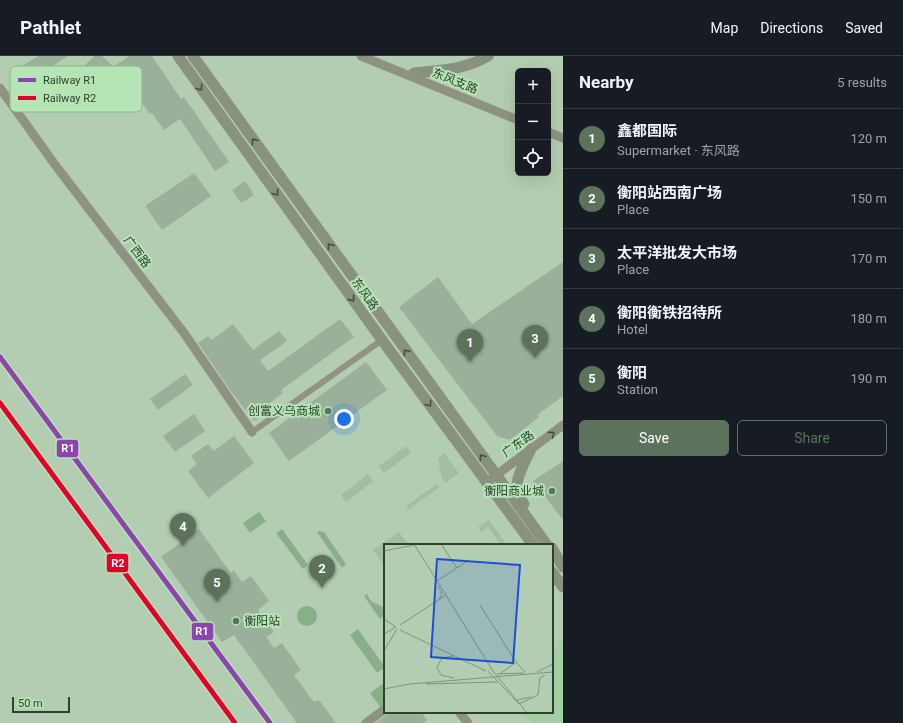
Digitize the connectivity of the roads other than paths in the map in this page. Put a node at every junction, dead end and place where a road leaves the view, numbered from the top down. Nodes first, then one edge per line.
1 (178, 56) edge
2 (193, 56) edge
3 (360, 56) edge
4 (371, 56) edge
5 (488, 56) edge
6 (414, 73) junction
7 (0, 88) edge
8 (10, 102) edge
9 (17, 112) edge
10 (515, 114) edge
11 (515, 119) edge
12 (551, 128) edge
13 (551, 133) edge
14 (563, 133) edge
15 (563, 138) edge
16 (382, 340) junction
17 (563, 425) edge
18 (252, 432) joint
19 (531, 449) junction
20 (491, 479) junction
21 (532, 544) edge
22 (546, 544) edge
23 (549, 544) edge
24 (553, 550) edge
25 (553, 553) edge
26 (563, 567) edge
27 (553, 574) edge
28 (563, 587) edge
29 (384, 710) edge
30 (460, 713) edge
31 (366, 723) edge
32 (468, 723) edge

1 -> 16 highway, 东风路
20 -> 2 highway, 东风路
3 - 11 street, 东风支路
4 - 6 street, 东风支路
5 - 6 highway
6 - 10 street, 东风支路
7 - 8 street, 广西路
9 - 18 street, 广西路
12 - 14 street
13 - 15 street
16 - 18 street
16 -> 20 highway, 东风路
19 -> 17 street, 广东路
19 - 20 street, 广东路
19 - 23 highway
20 - 21 highway, 东风路
20 - 22 highway, 东风路
24 - 26 highway
25 - 26 highway
27 - 28 highway
29 - 31 street
30 - 32 street

